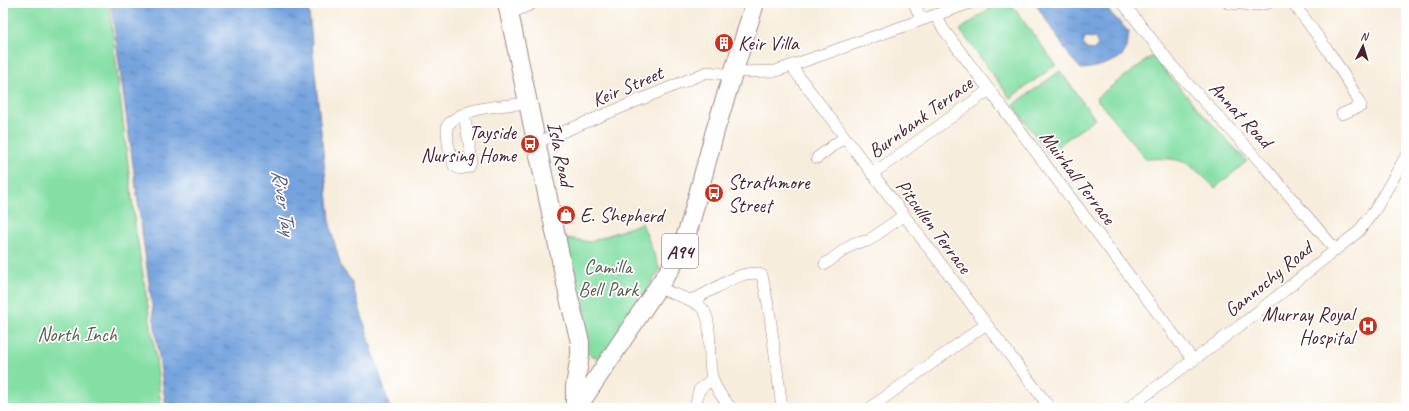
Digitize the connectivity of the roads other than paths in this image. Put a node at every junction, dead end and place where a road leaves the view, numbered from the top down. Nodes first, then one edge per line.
1 (534, 3) edge
2 (755, 3) edge
3 (914, 3) edge
4 (970, 3) edge
5 (1123, 3) edge
6 (1228, 3) edge
7 (1269, 3) edge
8 (1293, 3) edge
9 (508, 8) edge
10 (935, 14) junction
11 (921, 19) junction
12 (791, 66) junction
13 (733, 72) junction
14 (989, 90) junction
15 (528, 103) junction
16 (464, 114) dead end
17 (1342, 114) dead end
18 (844, 137) junction
19 (536, 143) junction
20 (1406, 156) edge
21 (817, 158) dead end
22 (872, 174) junction
23 (904, 215) junction
24 (1335, 249) junction
25 (825, 264) dead end
26 (658, 287) junction
27 (690, 300) junction
28 (986, 324) junction
29 (1193, 360) junction
30 (712, 379) junction
31 (576, 408) edge
32 (695, 408) edge
33 (731, 408) edge
34 (782, 408) edge
35 (870, 408) edge
36 (1050, 408) edge
37 (1128, 408) edge

1 - 9 street
2 - 13 main road, A94
3 - 11 street
4 - 10 street, Keir Street
5 - 24 street, Annat Road
6 - 7 street
8 - 17 street
9 - 15 main road, Isla Road
10 - 11 street, Keir Street
10 - 14 street, Muirhall Terrace
11 - 12 street, Keir Street
12 - 13 street, Keir Street
12 - 18 street, Pitcullen Terrace
13 - 19 street, Keir Street
13 - 26 main road, A94
14 - 22 street, Burnbank Terrace
14 - 29 street, Muirhall Terrace
15 - 16 street
15 - 19 main road, Isla Road
18 - 21 street
18 - 22 street, Pitcullen Terrace
19 - 31 main road, Isla Road
20 - 24 street, Gannochy Road
22 - 23 street, Pitcullen Terrace
23 - 25 street
23 - 28 street, Pitcullen Terrace
24 - 29 street, Gannochy Road
26 - 27 street
26 - 31 main road, A94
27 - 30 street
27 - 34 street
28 - 35 street
28 - 36 street, Pitcullen Terrace
29 - 37 street, Gannochy Road
30 - 32 street
30 - 33 street

